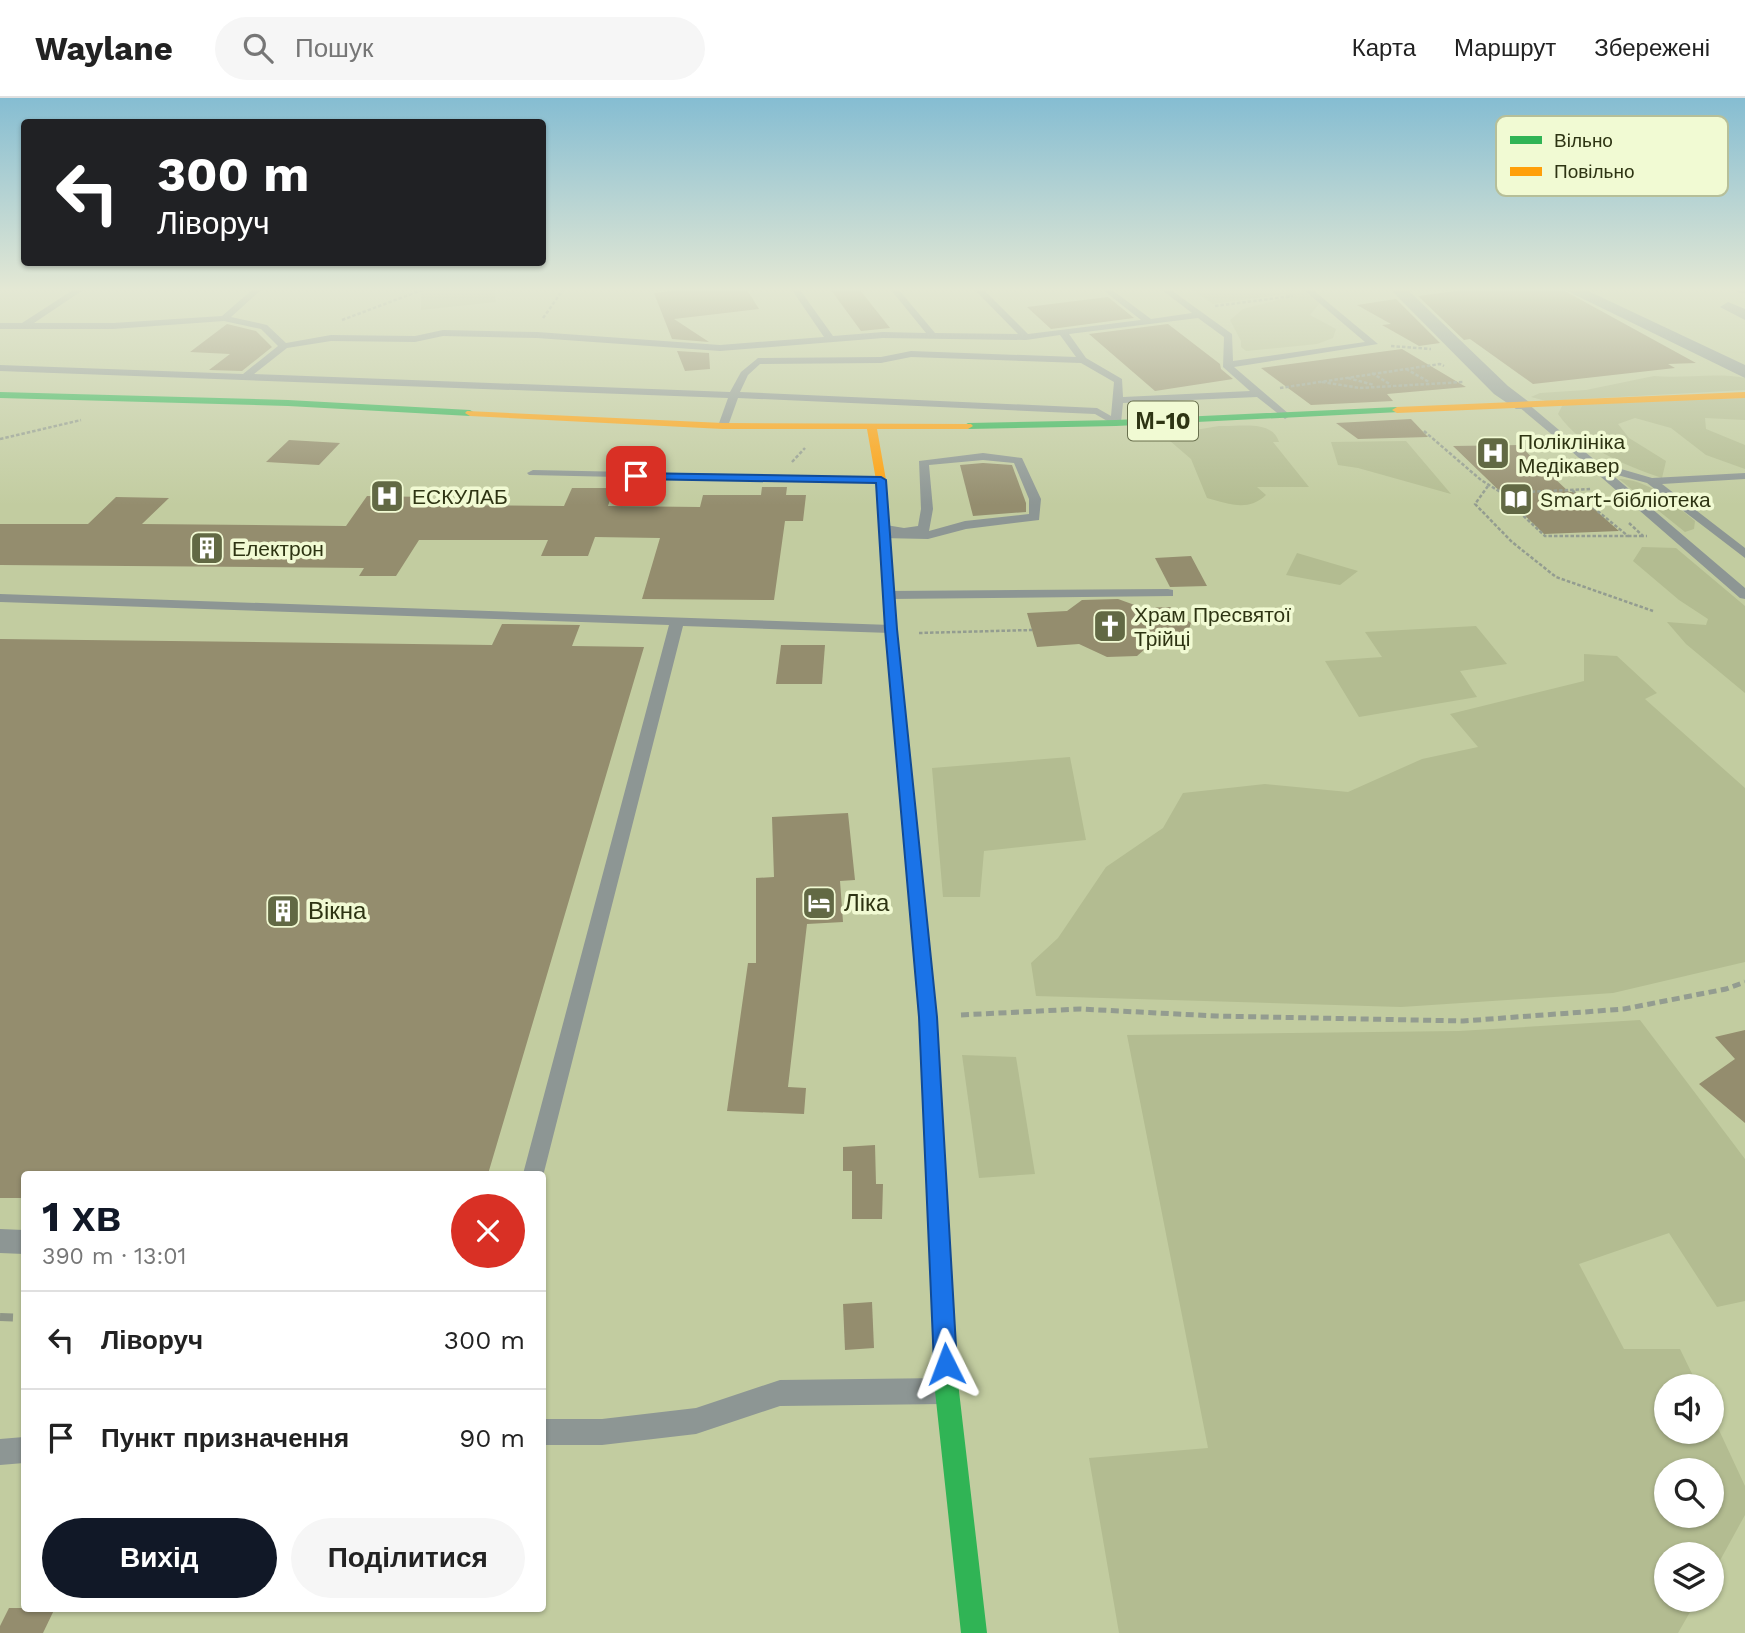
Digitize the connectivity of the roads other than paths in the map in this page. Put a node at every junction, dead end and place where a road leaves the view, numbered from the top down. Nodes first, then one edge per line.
1 (263, 362) edge
2 (757, 362) edge
3 (1086, 362) edge
4 (1228, 362) edge
5 (1251, 362) edge
6 (1475, 362) edge
7 (1723, 362) edge
8 (1228, 365) junction
9 (0, 368) edge
10 (1745, 372) edge
11 (247, 375) junction
12 (1259, 394) junction
13 (0, 395) edge
14 (1745, 395) edge
15 (734, 396) junction
16 (1119, 400) junction
17 (1522, 405) junction
18 (1285, 415) junction
19 (1116, 423) junction
20 (723, 426) junction
21 (872, 428) junction
22 (1567, 441) junction
23 (1540, 442) dead end
24 (1593, 464) junction
25 (533, 473) dead end
26 (1745, 476) edge
27 (881, 480) junction
28 (1651, 481) junction
29 (884, 531) junction
30 (1696, 534) junction
31 (1745, 554) edge
32 (1168, 593) dead end
33 (889, 595) junction
34 (1745, 595) edge
35 (0, 598) edge
36 (677, 621) junction
37 (891, 629) junction
38 (535, 1171) edge
39 (0, 1241) edge
40 (21, 1242) edge
41 (947, 1391) junction
42 (546, 1432) edge
43 (21, 1450) edge
44 (0, 1452) edge
45 (974, 1633) edge

1 - 11 lane
2 - 15 lane
3 - 16 lane
4 - 8 lane
5 - 8 lane
6 - 17 street
7 - 10 street
8 - 12 lane
9 - 11 lane
11 - 15 lane
12 - 16 lane
12 - 18 lane
13 - 20 main road, М-10
14 - 17 main road, М-10
15 - 19 lane
15 - 20 lane
16 - 19 lane
17 - 18 main road, М-10
17 - 22 lane
18 - 19 main road, М-10
19 - 21 main road, М-10
20 - 21 main road, М-10
21 - 27 main road
22 - 23 lane
22 - 24 lane
24 - 28 lane
24 - 30 lane
25 - 27 lane
26 - 28 lane
27 - 29 main road
28 - 30 lane
29 - 29 lane
29 - 33 main road
30 - 31 lane
30 - 34 lane
32 - 33 lane
33 - 37 main road
35 - 36 lane
36 - 37 lane
36 - 38 lane
37 - 41 main road
39 - 40 lane
41 - 42 lane
41 - 45 main road
43 - 44 lane

